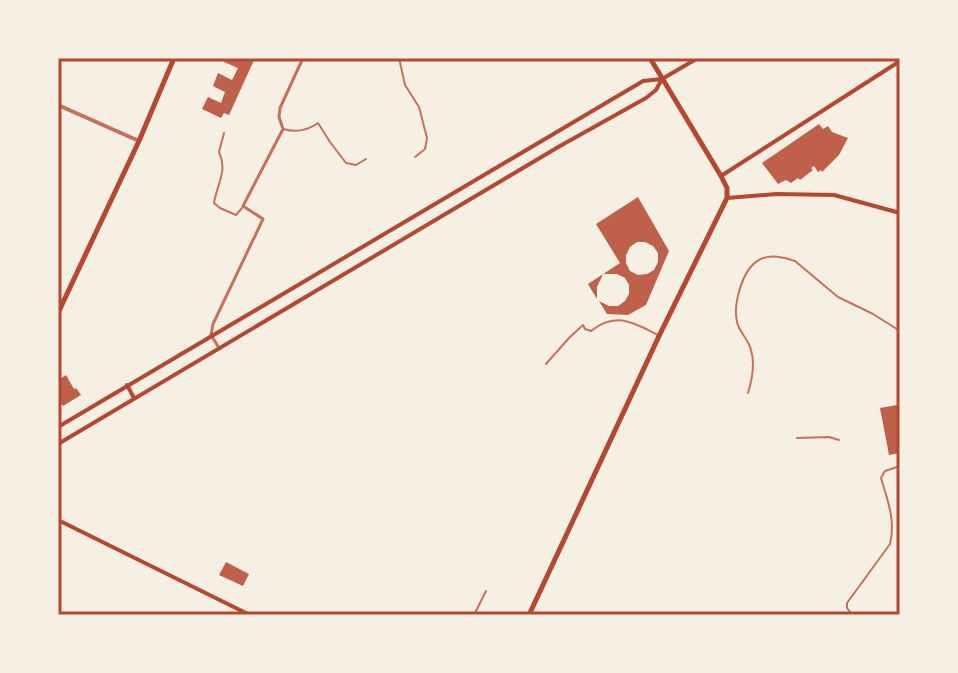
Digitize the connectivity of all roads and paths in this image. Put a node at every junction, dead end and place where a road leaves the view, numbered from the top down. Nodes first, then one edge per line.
1 (174, 58) edge
2 (303, 58) edge
3 (399, 58) edge
4 (650, 58) edge
5 (698, 58) edge
6 (900, 61) edge
7 (662, 79) junction
8 (58, 105) edge
9 (283, 129) junction
10 (224, 133) dead end
11 (139, 141) junction
12 (415, 157) dead end
13 (366, 159) dead end
14 (721, 176) junction
15 (727, 198) junction
16 (243, 208) junction
17 (900, 213) edge
18 (58, 313) edge
19 (900, 331) edge
20 (211, 335) junction
21 (659, 336) junction
22 (219, 348) junction
23 (546, 364) dead end
24 (127, 385) junction
25 (748, 393) dead end
26 (134, 398) junction
27 (58, 427) edge
28 (797, 438) dead end
29 (839, 440) dead end
30 (58, 444) edge
31 (900, 462) edge
32 (60, 519) edge
33 (486, 591) dead end
34 (250, 615) edge
35 (474, 615) edge
36 (529, 615) edge
37 (848, 615) edge

1 - 11 main road
2 - 9 street
3 - 12 lane
4 - 7 main road
5 - 7 main road
6 - 14 main road
7 - 14 main road
7 - 20 main road
7 - 22 main road
8 - 11 street
9 - 13 lane
9 - 16 street
10 - 16 lane
11 - 18 main road
14 - 15 main road
15 - 17 main road
15 - 21 main road
16 - 20 street
19 - 25 lane
20 - 22 street
20 - 24 main road
21 - 23 lane
21 - 36 main road
22 - 26 main road
24 - 26 main road
24 - 27 main road
26 - 30 main road
28 - 29 lane
31 - 37 lane
32 - 34 main road
33 - 35 lane

